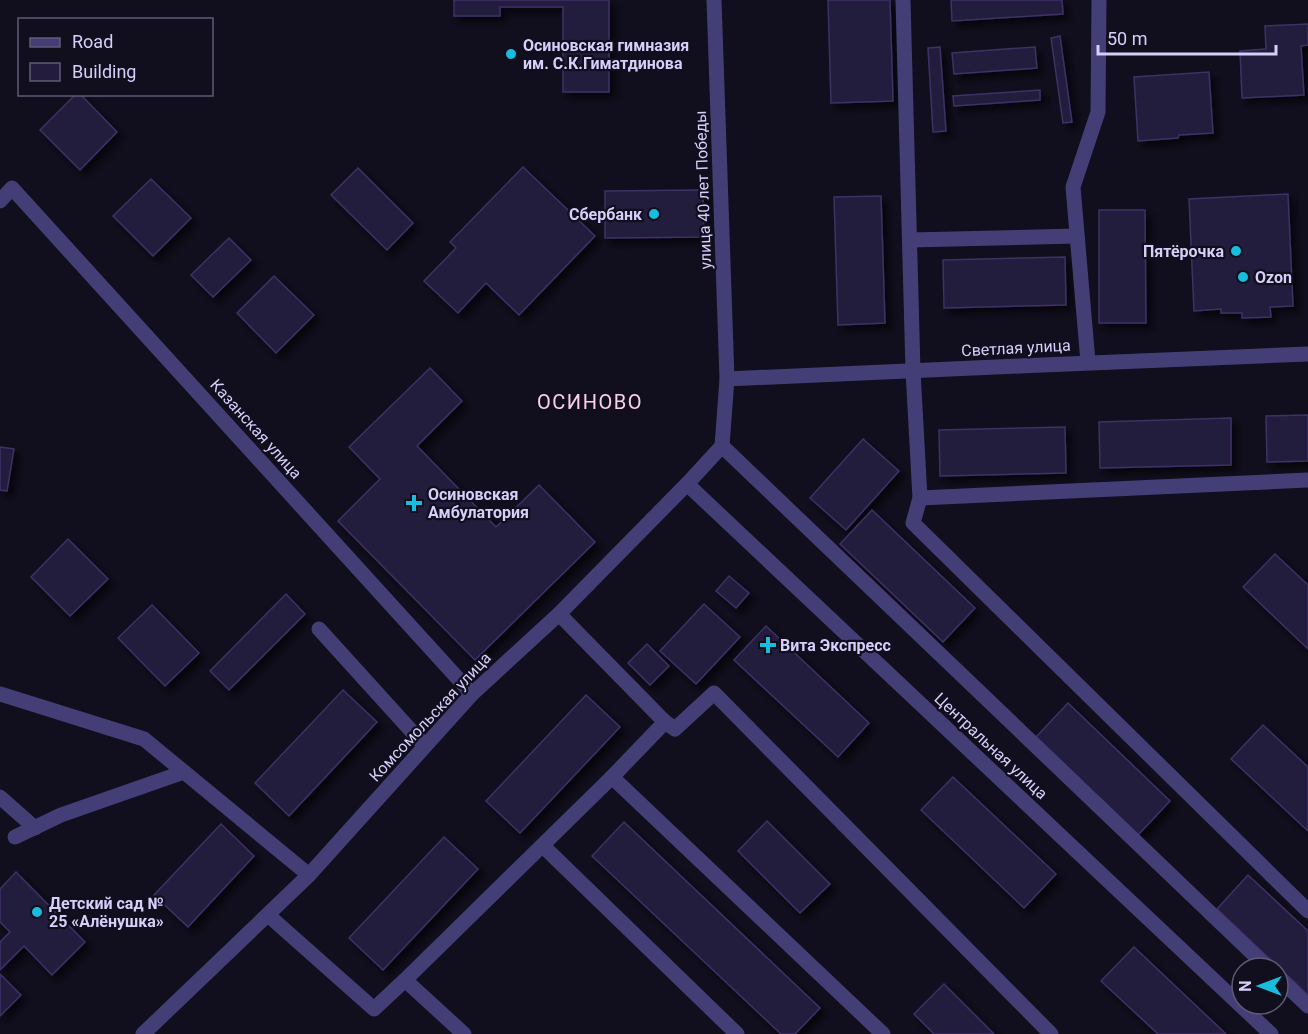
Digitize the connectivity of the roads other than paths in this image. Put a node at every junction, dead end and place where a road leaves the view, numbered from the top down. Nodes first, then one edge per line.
1 (714, 0) edge
2 (903, 0) edge
3 (1099, 0) edge
4 (0, 201) edge
5 (1077, 236) junction
6 (910, 240) junction
7 (1308, 354) edge
8 (1088, 362) junction
9 (913, 371) junction
10 (727, 379) junction
11 (722, 446) junction
12 (1308, 480) edge
13 (687, 484) junction
14 (920, 498) junction
15 (559, 614) junction
16 (319, 629) dead end
17 (0, 694) edge
18 (472, 694) junction
19 (665, 722) junction
20 (425, 746) junction
21 (184, 772) junction
22 (612, 777) junction
23 (0, 797) edge
24 (35, 828) junction
25 (15, 837) dead end
26 (543, 846) junction
27 (309, 875) junction
28 (1308, 911) edge
29 (268, 915) junction
30 (1255, 956) edge
31 (405, 980) junction
32 (1290, 989) edge
33 (1308, 1006) edge
34 (143, 1034) edge
35 (464, 1034) edge
36 (737, 1034) edge
37 (883, 1034) edge
38 (1051, 1034) edge
39 (1271, 1034) edge

1 - 10 street, улица 40 лет Победы
2 - 6 street
3 - 5 street
4 - 18 street, Казанская улица
5 - 6 street
5 - 8 street
6 - 9 street
7 - 8 street, Светлая улица
8 - 9 street, Светлая улица
9 - 10 street, Светлая улица
9 - 14 street
10 - 11 street
11 - 13 street, Комсомольская улица
11 - 30 street, Центральная улица
12 - 14 street
13 - 15 street, Комсомольская улица
13 - 39 street, Центральная улица
14 - 28 street
15 - 18 street, Комсомольская улица
15 - 19 street
16 - 20 street
17 - 21 street
18 - 20 street, Комсомольская улица
19 - 22 street
19 - 38 street
20 - 27 street, Комсомольская улица
21 - 24 street
21 - 27 street
22 - 26 street
22 - 37 street
23 - 24 street
24 - 25 street
26 - 31 street
26 - 36 street
27 - 29 street, Комсомольская улица
29 - 31 street
29 - 34 street, Комсомольская улица
31 - 35 street
32 - 33 street

